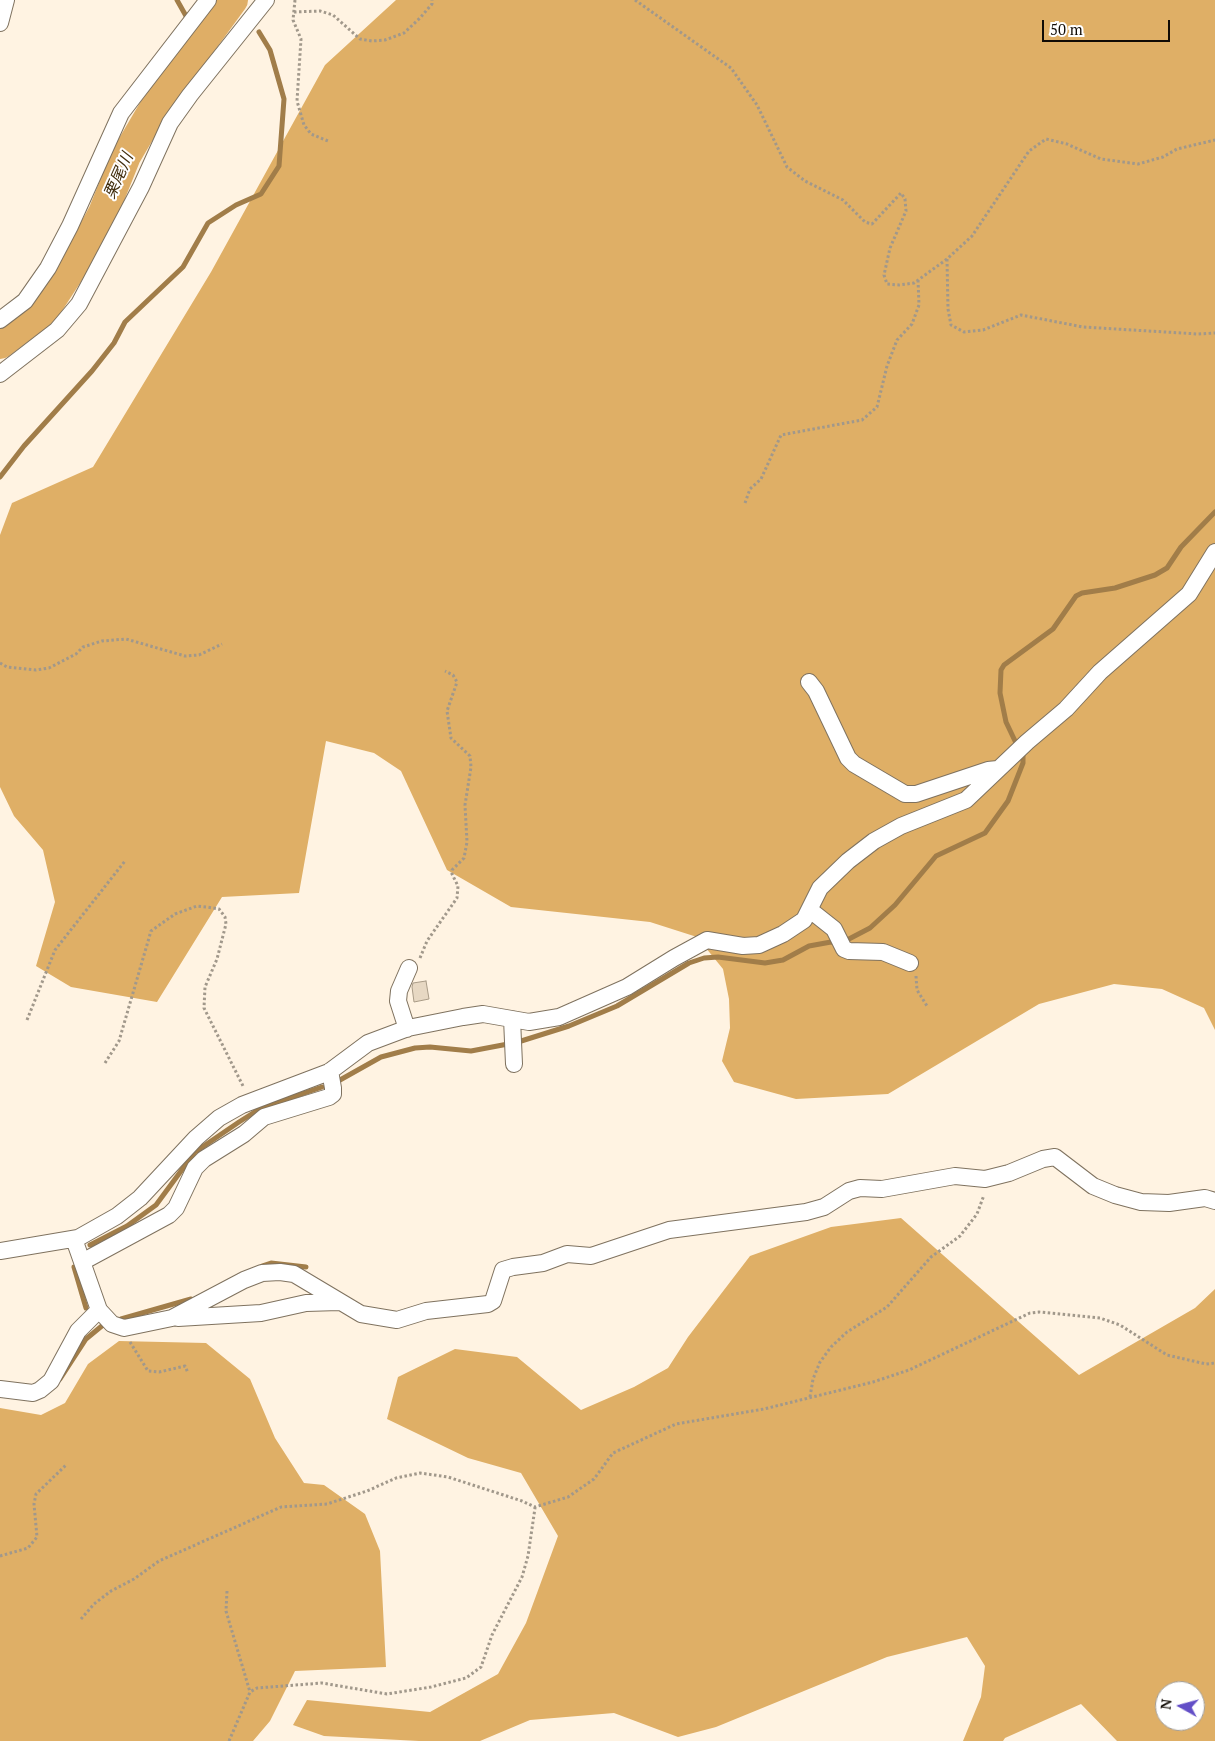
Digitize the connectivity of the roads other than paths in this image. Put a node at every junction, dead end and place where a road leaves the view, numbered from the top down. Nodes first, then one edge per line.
1 (6, 0) edge
2 (208, 0) edge
3 (266, 0) edge
4 (0, 23) edge
5 (0, 320) edge
6 (0, 374) edge
7 (1215, 552) edge
8 (809, 682) dead end
9 (998, 769) junction
10 (810, 910) junction
11 (910, 963) road end
12 (409, 968) road end
13 (512, 1019) junction
14 (407, 1029) junction
15 (514, 1064) dead end
16 (330, 1071) junction
17 (1215, 1201) edge
18 (74, 1239) junction
19 (0, 1252) edge
20 (82, 1262) junction
21 (339, 1302) junction
22 (99, 1310) junction
23 (172, 1318) junction
24 (0, 1389) edge

1 - 4 street
2 - 5 street
3 - 6 street
7 - 9 street
8 - 9 street
9 - 10 street
10 - 11 street
10 - 13 street
12 - 14 street
13 - 14 street
13 - 15 street
14 - 16 street
16 - 18 street
16 - 20 street
17 - 21 street
18 - 19 street
18 - 20 street
20 - 22 street
21 - 23 street
21 - 23 street
22 - 23 street
22 - 24 street

